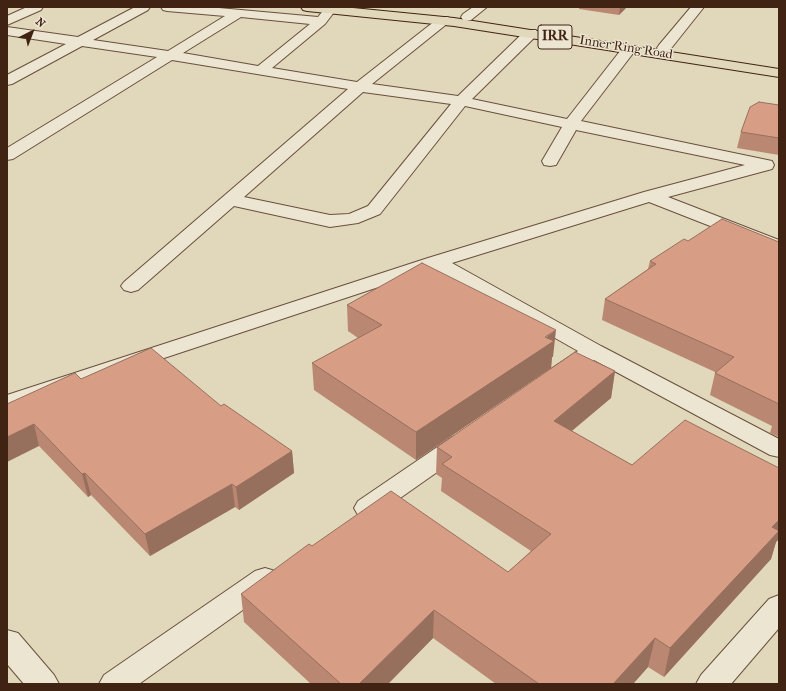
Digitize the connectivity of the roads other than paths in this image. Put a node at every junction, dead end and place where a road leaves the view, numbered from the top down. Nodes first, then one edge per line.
1 (37, 7) edge
2 (144, 7) edge
3 (167, 7) edge
4 (307, 7) edge
5 (378, 7) edge
6 (481, 7) edge
7 (698, 7) edge
8 (332, 8) edge
9 (239, 13) junction
10 (467, 17) junction
11 (444, 20) junction
12 (7, 21) edge
13 (321, 21) junction
14 (7, 31) edge
15 (531, 33) junction
16 (80, 41) junction
17 (664, 48) junction
18 (629, 49) junction
19 (169, 55) junction
20 (779, 66) edge
21 (260, 71) junction
22 (779, 73) edge
23 (7, 81) edge
24 (360, 87) junction
25 (461, 101) junction
26 (571, 124) junction
27 (7, 155) edge
28 (550, 161) dead end
29 (772, 166) edge
30 (650, 196) junction
31 (231, 200) junction
32 (779, 247) edge
33 (435, 262) junction
34 (131, 286) dead end
35 (593, 351) junction
36 (540, 387) edge
37 (7, 403) edge
38 (482, 428) edge
39 (779, 449) edge
40 (351, 520) edge
41 (285, 565) edge
42 (779, 607) edge
43 (7, 642) edge
44 (43, 684) edge
45 (115, 684) edge
46 (712, 684) edge

1 - 12 street
2 - 16 street
3 - 9 street
4 - 8 main road, IRR
5 - 10 main road, Inner Ring Road / IRR
6 - 10 street
7 - 17 street
8 - 11 main road, Inner Ring Road / IRR
8 - 13 street
9 - 13 street
9 - 19 street
10 - 17 main road, Inner Ring Road / IRR
11 - 15 main road, Inner Ring Road / IRR
11 - 24 street
13 - 21 street
14 - 16 street
15 - 18 main road, Inner Ring Road / IRR
15 - 25 street
16 - 19 street
16 - 23 street
17 - 20 main road, Inner Ring Road / IRR
18 - 22 main road, Inner Ring Road / IRR
18 - 26 street
19 - 21 street
19 - 27 street
21 - 24 street
24 - 25 street
24 - 31 street
25 - 26 street
25 - 31 street
26 - 28 street
26 - 29 street
29 - 30 street
30 - 32 street
30 - 33 street
31 - 34 street
33 - 35 street
33 - 37 street
35 - 36 street
35 - 39 street
38 - 40 street
41 - 45 street
42 - 46 street
43 - 44 street

